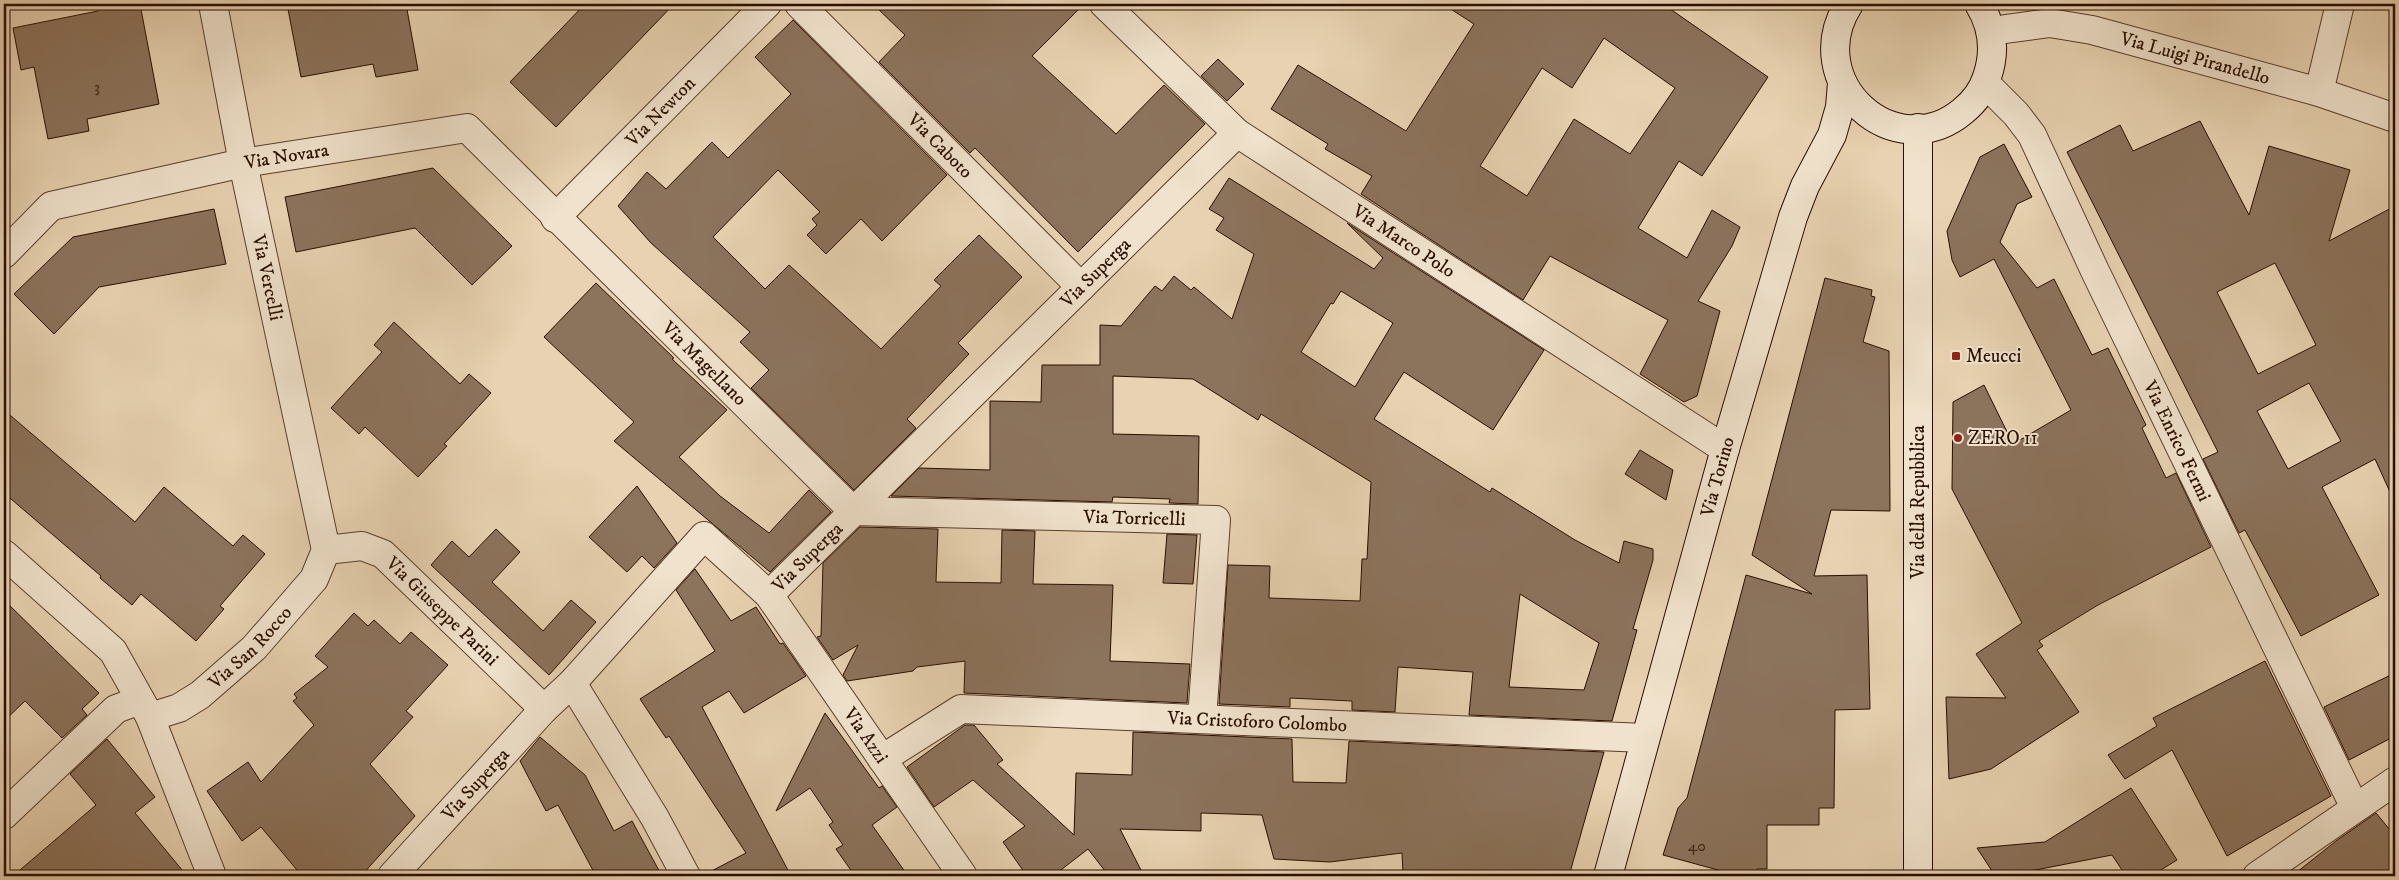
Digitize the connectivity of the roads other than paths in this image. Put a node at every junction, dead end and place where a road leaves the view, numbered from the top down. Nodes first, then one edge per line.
1 (213, 4) edge
2 (767, 4) edge
3 (800, 4) edge
4 (1104, 4) edge
5 (1849, 4) edge
6 (1979, 4) edge
7 (2340, 4) edge
8 (1991, 31) junction
9 (1842, 83) junction
10 (1985, 83) junction
11 (2319, 92) junction
12 (2395, 118) edge
13 (1918, 128) junction
14 (1237, 133) junction
15 (243, 164) junction
16 (555, 218) junction
17 (4, 254) edge
18 (1081, 287) junction
19 (1725, 449) junction
20 (853, 512) junction
21 (326, 550) junction
22 (4, 554) edge
23 (769, 595) junction
24 (572, 683) junction
25 (145, 708) junction
26 (544, 709) junction
27 (1202, 719) junction
28 (1645, 738) junction
29 (882, 759) junction
30 (2395, 780) edge
31 (2355, 808) junction
32 (4, 815) edge
33 (212, 876) edge
34 (392, 876) edge
35 (686, 876) edge
36 (963, 876) edge
37 (1608, 876) edge
38 (1918, 876) edge
39 (2257, 876) edge

1 - 15 street, Via Vercelli
2 - 16 street, Via Newton
3 - 18 street, Via Caboto
4 - 14 street, Via Marco Polo
5 - 9 street
6 - 8 street
7 - 11 street
8 - 10 street
8 - 11 street, Via Luigi Pirandello
9 - 13 street
9 - 19 street, Via Torino
10 - 13 street
10 - 31 street, Via Enrico Fermi
11 - 12 street, Via Luigi Pirandello
13 - 38 street, Via della Repubblica
14 - 18 street, Via Superga
14 - 19 street, Via Marco Polo
15 - 16 street, Via Novara
15 - 17 street, Via Novara
15 - 21 street, Via Vercelli
16 - 20 street, Via Magellano
18 - 20 street, Via Superga
19 - 28 street, Via Torino
20 - 23 street, Via Superga
20 - 27 street, Via Torricelli
21 - 25 street, Via San Rocco
21 - 26 street, Via Giuseppe Parini
22 - 25 street
23 - 24 street, Via Superga
23 - 29 street, Via Azzi
24 - 26 street, Via Superga
24 - 35 street
25 - 32 street, Via San Rocco
25 - 33 street
26 - 34 street, Via Superga
27 - 28 street, Via Cristoforo Colombo
27 - 29 street, Via Cristoforo Colombo
28 - 37 street, Via Torino
29 - 36 street, Via Azzi
30 - 31 street
31 - 39 street

